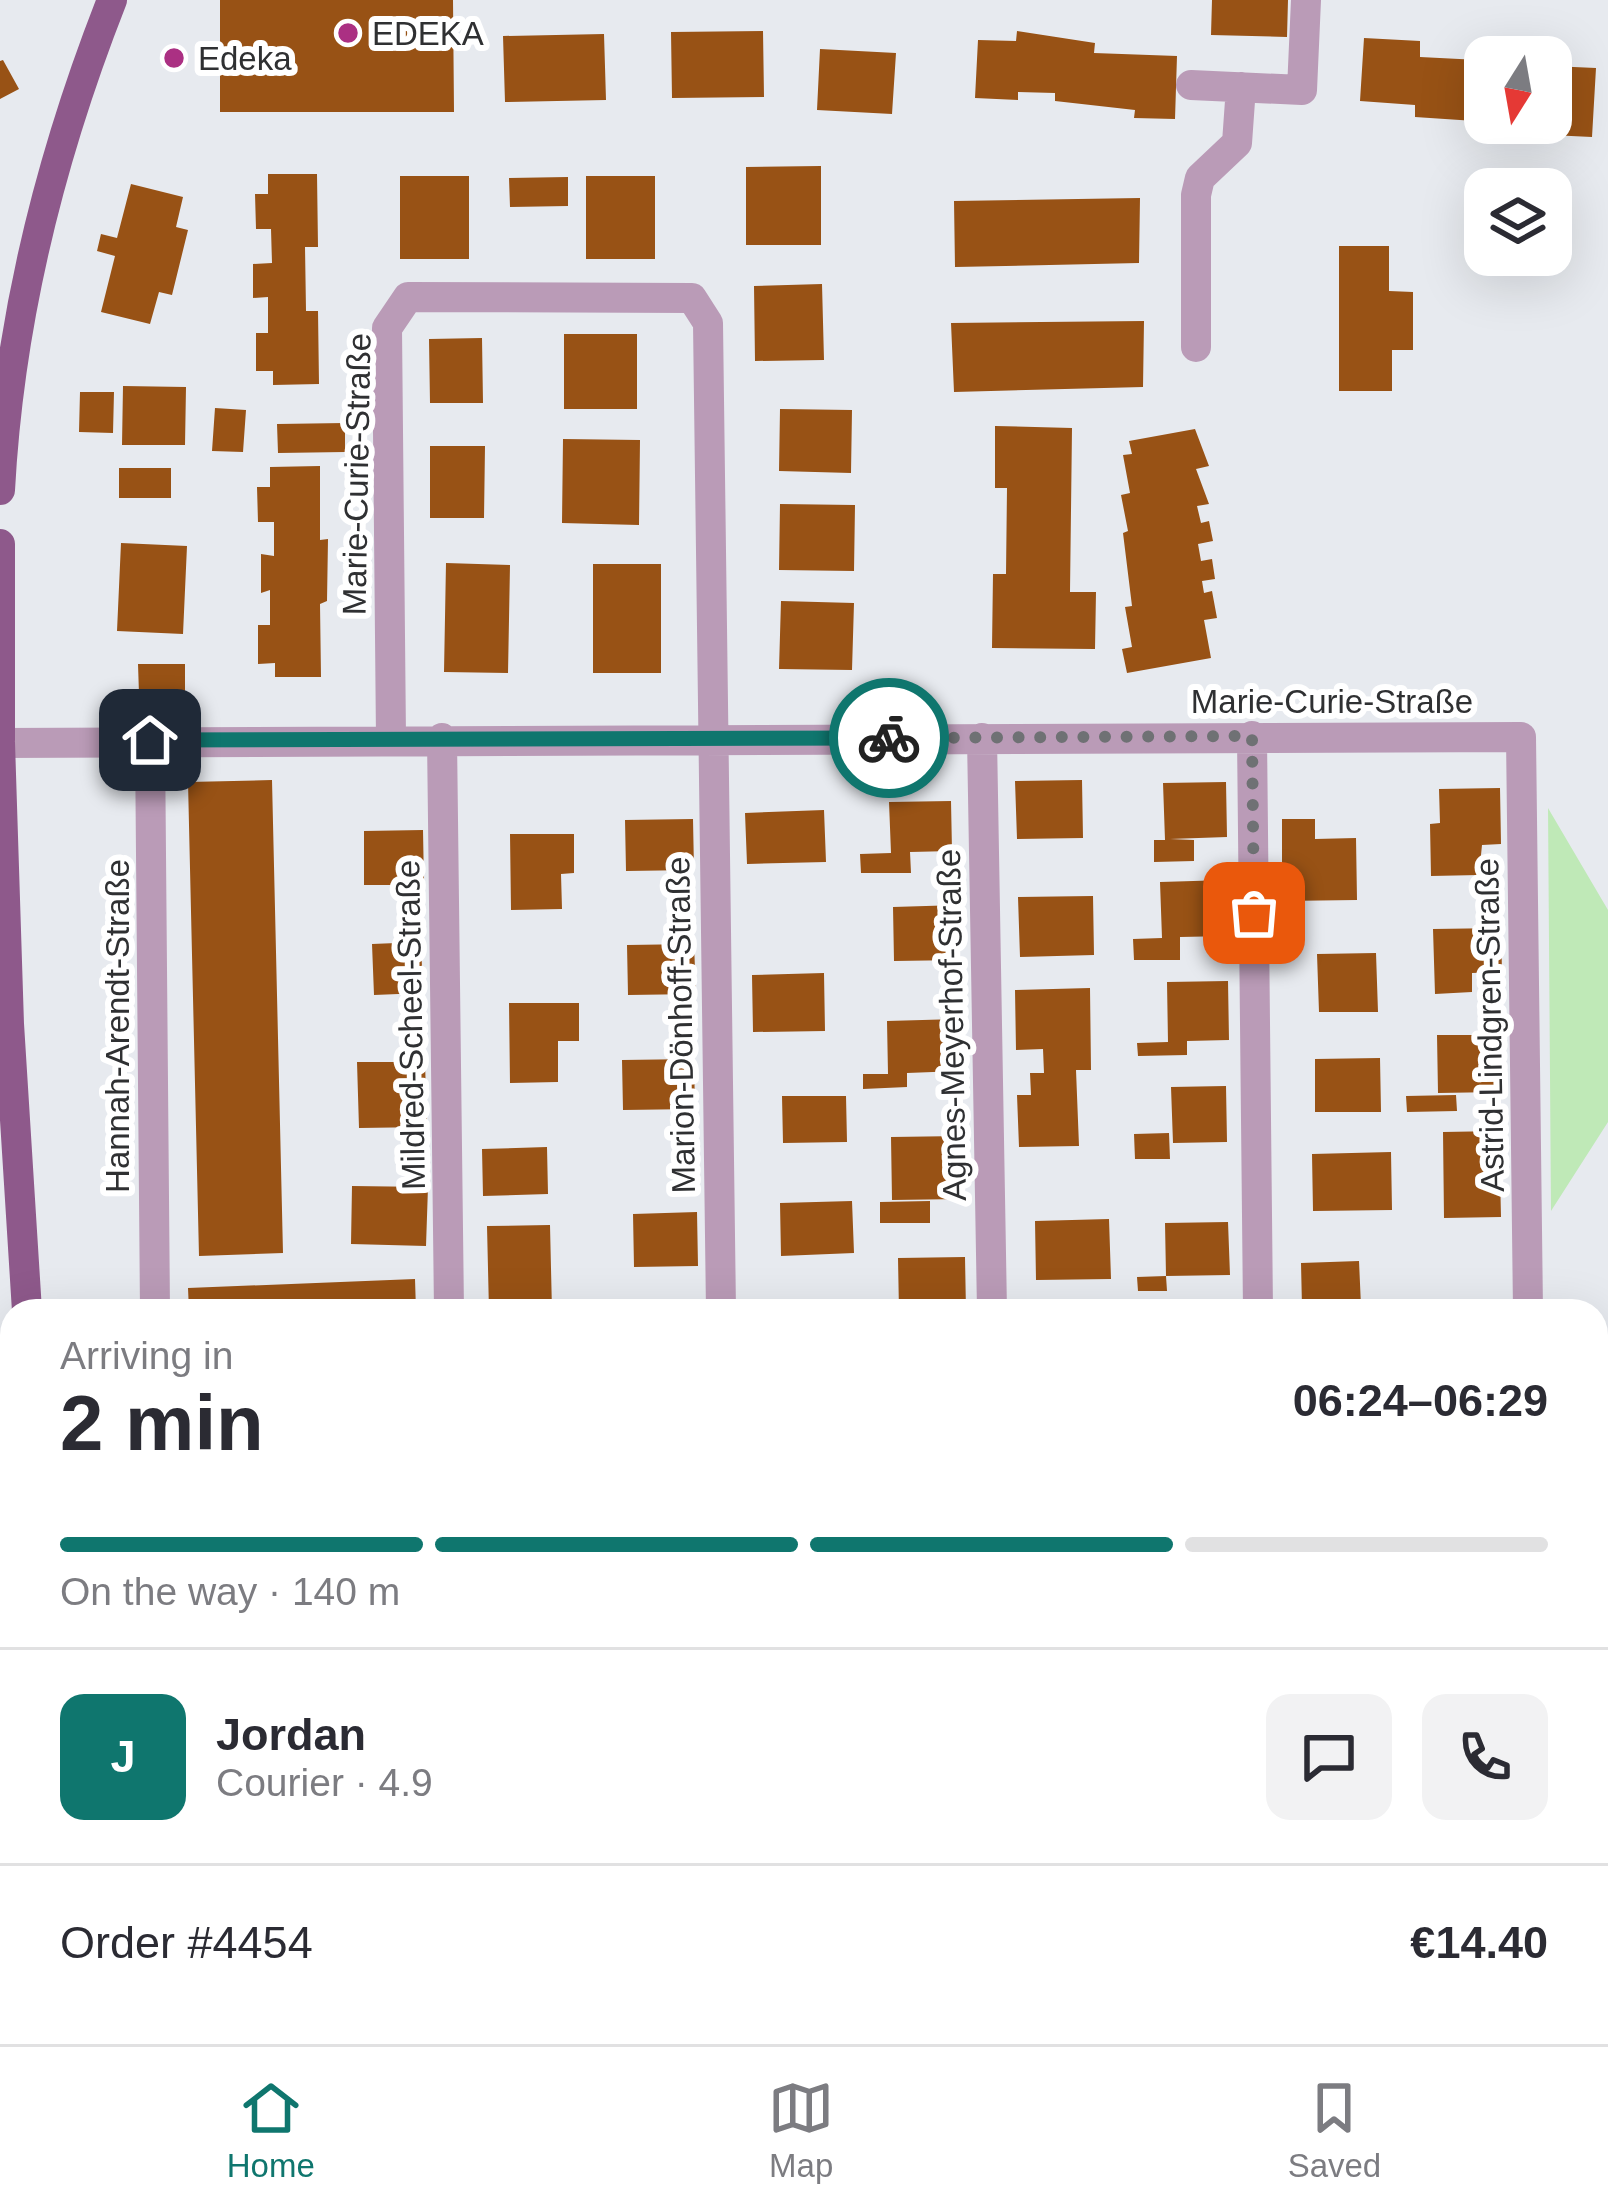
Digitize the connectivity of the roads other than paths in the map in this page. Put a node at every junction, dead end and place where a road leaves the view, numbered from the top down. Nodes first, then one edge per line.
1 (112, 0) edge
2 (1306, 0) edge
3 (1191, 85) dead end
4 (1241, 87) junction
5 (1196, 347) dead end
6 (0, 490) edge
7 (0, 544) edge
8 (1252, 736) junction
9 (1521, 737) joint
10 (391, 738) junction
11 (442, 738) junction
12 (712, 738) junction
13 (982, 738) junction
14 (150, 740) junction
15 (0, 742) edge
16 (26, 1299) edge
17 (155, 1299) edge
18 (449, 1299) edge
19 (721, 1299) edge
20 (992, 1299) edge
21 (1258, 1299) edge
22 (1528, 1299) edge

1 - 6 main road
2 - 4 street
3 - 4 street
4 - 5 street
7 - 15 main road
8 - 9 street, Marie-Curie-Straße
8 - 13 street, Marie-Curie-Straße
8 - 21 street
9 - 22 street, Astrid-Lindgren-Straße
10 - 11 street, Marie-Curie-Straße
10 - 12 street, Marie-Curie-Straße
10 - 14 street, Marie-Curie-Straße
11 - 12 street, Marie-Curie-Straße
11 - 18 street, Mildred-Scheel-Straße
12 - 13 street, Marie-Curie-Straße
12 - 19 street, Marion-Dönhoff-Straße
13 - 20 street, Agnes-Meyerhof-Straße
14 - 15 street, Marie-Curie-Straße
14 - 17 street, Hannah-Arendt-Straße
15 - 16 main road

